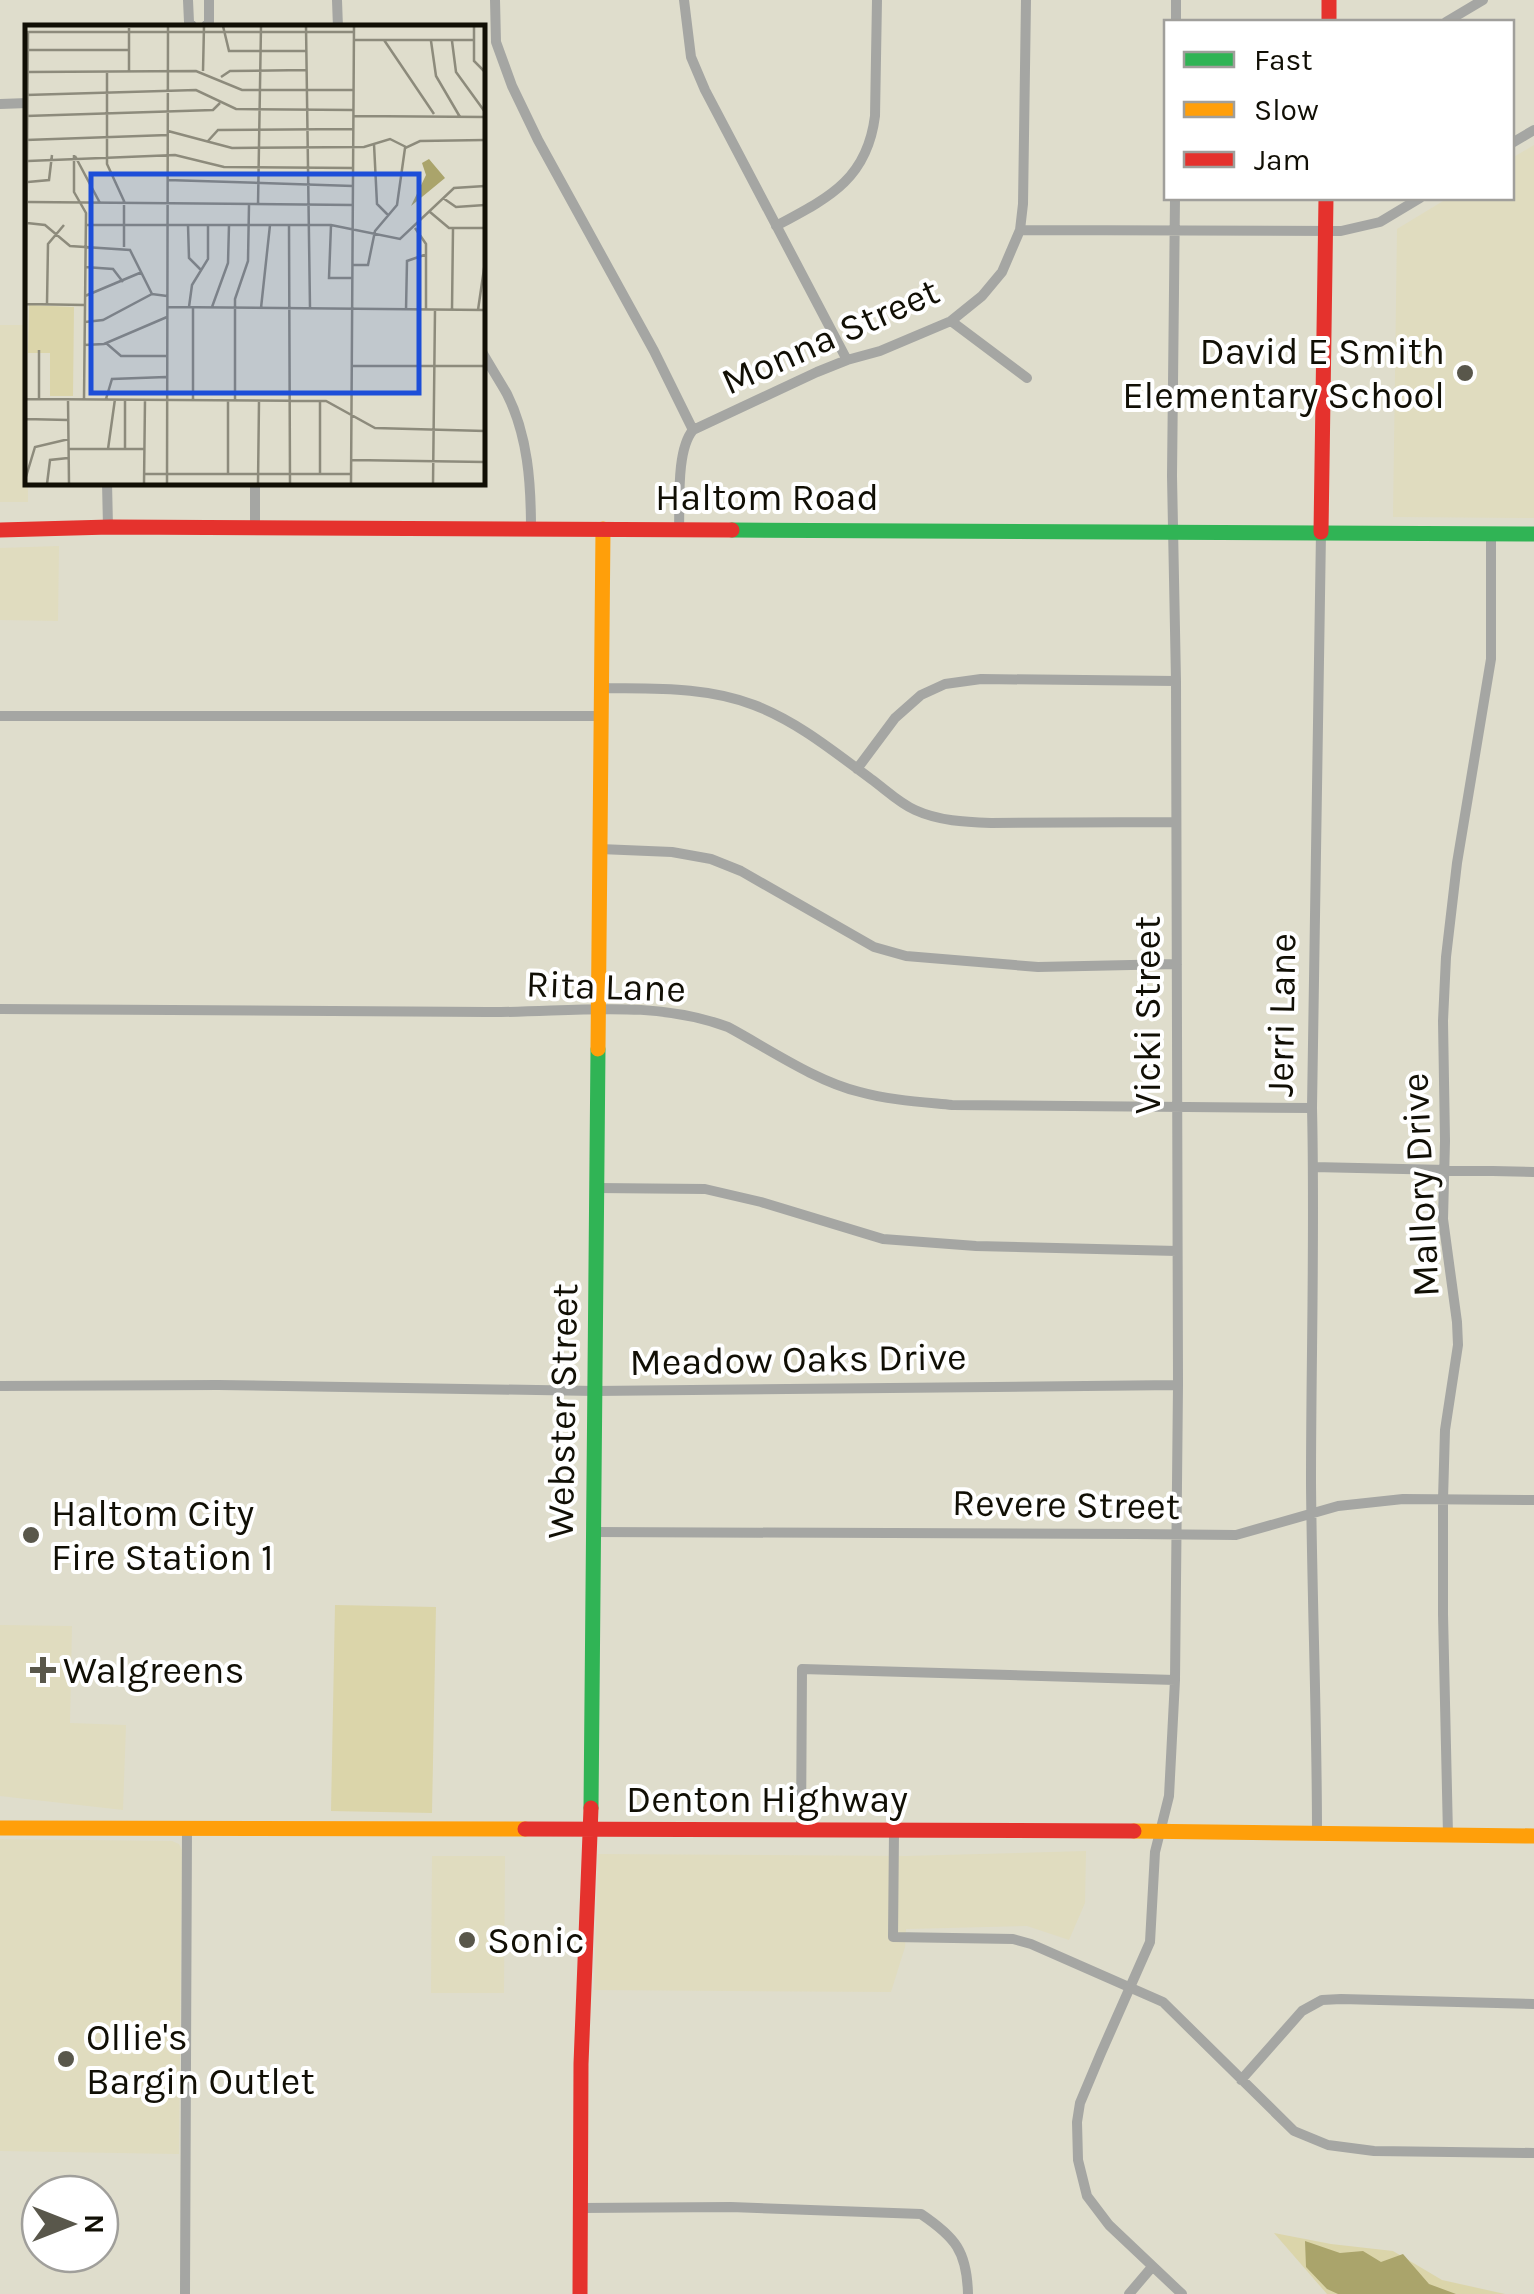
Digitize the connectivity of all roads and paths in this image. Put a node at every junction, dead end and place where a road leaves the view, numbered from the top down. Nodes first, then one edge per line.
1 (188, 0) edge
2 (209, 0) edge
3 (337, 0) edge
4 (495, 0) edge
5 (684, 0) edge
6 (878, 0) edge
7 (1026, 0) edge
8 (1483, 0) edge
9 (1449, 20) edge
10 (192, 25) edge
11 (206, 25) edge
12 (338, 25) edge
13 (1176, 200) edge
14 (1326, 200) edge
15 (1417, 200) edge
16 (776, 226) junction
17 (1175, 228) junction
18 (1020, 230) junction
19 (1326, 230) junction
20 (952, 321) junction
21 (485, 357) edge
22 (847, 360) junction
23 (1027, 378) dead end
24 (693, 430) junction
25 (107, 485) edge
26 (255, 485) edge
27 (108, 527) junction
28 (254, 528) junction
29 (531, 529) junction
30 (602, 529) junction
31 (679, 529) junction
32 (0, 530) edge
33 (1173, 531) junction
34 (1321, 532) junction
35 (1491, 534) junction
36 (1534, 534) edge
37 (1176, 681) junction
38 (601, 688) junction
39 (0, 716) edge
40 (601, 716) junction
41 (857, 769) junction
42 (1176, 822) junction
43 (600, 849) junction
44 (1177, 964) junction
45 (0, 1009) edge
46 (598, 1010) junction
47 (1176, 1107) junction
48 (1312, 1108) junction
49 (1313, 1167) junction
50 (1444, 1171) junction
51 (1534, 1172) edge
52 (597, 1188) junction
53 (1177, 1251) junction
54 (0, 1386) edge
55 (1178, 1386) junction
56 (595, 1391) junction
57 (1442, 1499) junction
58 (1534, 1500) edge
59 (1311, 1513) junction
60 (594, 1532) junction
61 (1175, 1535) junction
62 (1175, 1680) junction
63 (0, 1828) edge
64 (187, 1829) junction
65 (588, 1831) junction
66 (801, 1832) junction
67 (894, 1832) junction
68 (1162, 1832) junction
69 (1317, 1834) junction
70 (1448, 1836) junction
71 (1534, 1836) edge
72 (1131, 1986) junction
73 (1534, 2004) edge
74 (1241, 2080) junction
75 (1534, 2153) edge
76 (580, 2208) junction
77 (1152, 2267) junction
78 (185, 2294) edge
79 (580, 2294) edge
80 (968, 2294) edge
81 (1129, 2294) edge
82 (1182, 2294) edge

1 - 10 street
2 - 11 street
3 - 12 street
4 - 24 street
5 - 16 street
6 - 16 street
7 - 18 street, Monna Street
8 - 9 street
13 - 17 street, Vicki Street
14 - 19 main road, Jerri Lane
15 - 19 street
16 - 22 street
17 - 18 street
17 - 19 street
17 - 33 street, Vicki Street
18 - 20 street, Monna Street
19 - 34 main road, Jerri Lane
20 - 22 street, Monna Street
20 - 23 street
21 - 29 street
22 - 24 street, Monna Street
24 - 31 street
25 - 27 street
26 - 28 street
27 - 28 main road, Haltom Road
27 - 32 main road, Haltom Road
28 - 29 main road, Haltom Road
29 - 30 main road, Haltom Road
30 - 31 main road, Haltom Road
30 - 38 main road, Webster Street
31 - 33 main road, Haltom Road
33 - 34 main road, Haltom Road
33 - 37 street, Vicki Street
34 - 35 main road, Haltom Road
34 - 48 street, Jerri Lane
35 - 36 main road, Haltom Road
35 - 50 street, Mallory Drive
37 - 41 street
37 - 42 street, Vicki Street
38 - 40 main road, Webster Street
38 - 41 street
39 - 40 street
40 - 43 main road, Webster Street
41 - 42 street
42 - 44 street, Vicki Street
43 - 44 street
43 - 46 main road, Webster Street
44 - 47 street, Vicki Street
45 - 46 street, Rita Lane
46 - 47 street, Rita Lane
46 - 52 main road, Webster Street
47 - 48 street, Rita Lane
47 - 53 street, Vicki Street
48 - 49 street, Jerri Lane
49 - 50 street
49 - 59 street, Jerri Lane
50 - 51 street
50 - 57 street, Mallory Drive
52 - 53 street
52 - 56 main road, Webster Street
53 - 55 street, Vicki Street
54 - 56 street, Meadow Oaks Drive
55 - 56 street, Meadow Oaks Drive
55 - 61 street, Vicki Street
56 - 60 main road, Webster Street
57 - 58 street, Revere Street
57 - 59 street, Revere Street
57 - 70 street, Mallory Drive
59 - 61 street, Revere Street
59 - 69 street, Jerri Lane
60 - 61 street, Revere Street
60 - 65 main road, Webster Street
61 - 62 street, Vicki Street
62 - 66 street
62 - 68 street, Vicki Street
63 - 64 main road, Denton Highway
64 - 65 main road, Denton Highway
64 - 78 street
65 - 66 main road, Denton Highway
65 - 76 main road, Webster Street
66 - 67 main road, Denton Highway
67 - 68 main road, Denton Highway
67 - 72 street
68 - 69 main road, Denton Highway
68 - 72 street, Vicki Street
69 - 70 main road, Denton Highway
70 - 71 main road, Denton Highway
72 - 74 street
72 - 77 street, Vicki Street
73 - 74 street
74 - 75 street
76 - 79 main road, Webster Street
76 - 80 street
77 - 81 street
77 - 82 street, Vicki Street

